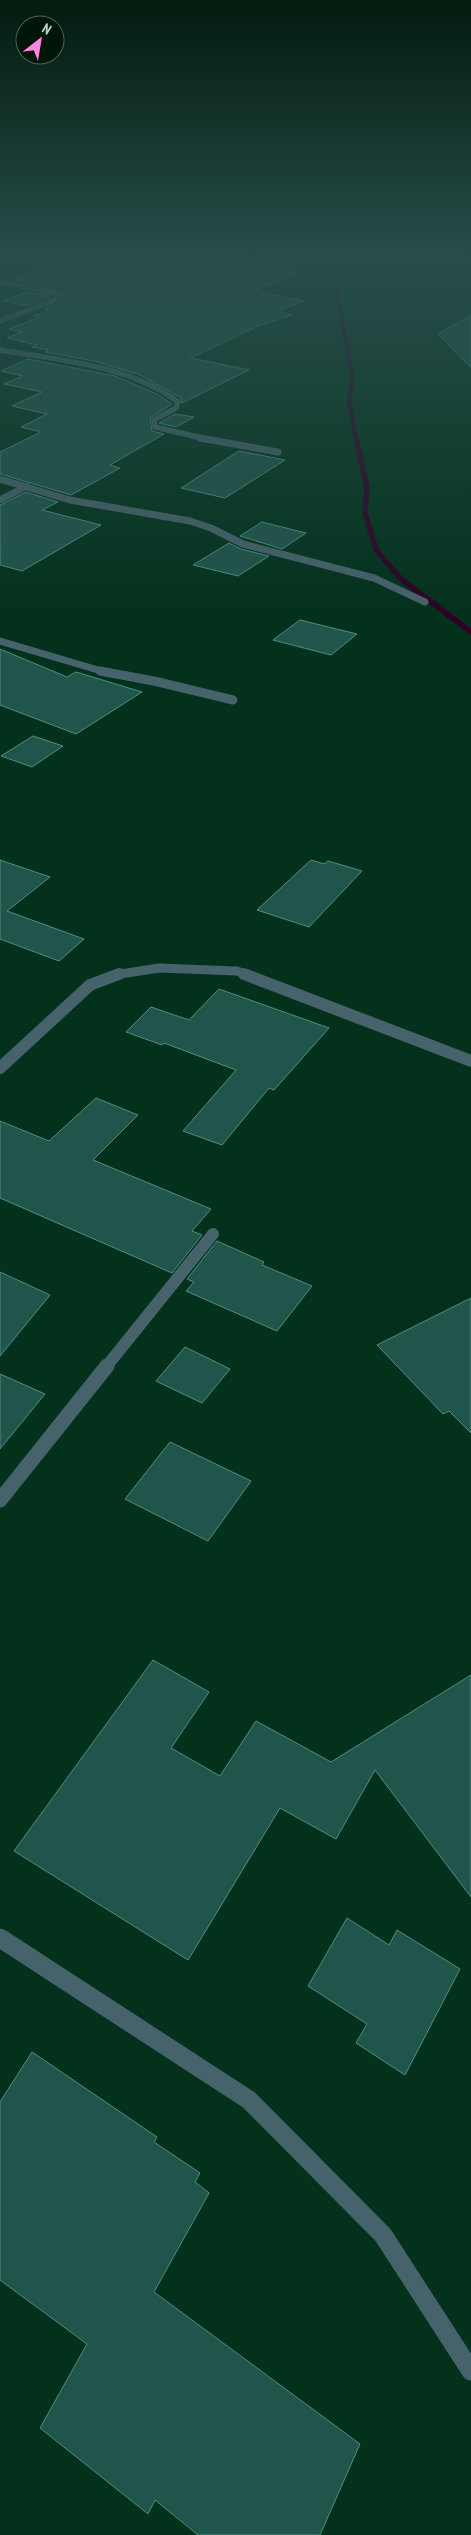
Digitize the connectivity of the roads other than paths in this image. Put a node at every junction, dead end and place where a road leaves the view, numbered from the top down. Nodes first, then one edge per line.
1 (122, 377) edge
2 (278, 452) dead end
3 (0, 479) edge
4 (27, 486) junction
5 (0, 500) edge
6 (425, 602) dead end
7 (0, 641) edge
8 (233, 700) dead end
9 (471, 1060) edge
10 (0, 1068) edge
11 (214, 1234) dead end
12 (0, 1500) edge
13 (0, 1938) edge
14 (471, 2371) edge

1 - 2 street
3 - 4 street
4 - 5 street
4 - 6 street
7 - 8 street
9 - 10 street
11 - 12 street
13 - 14 street

